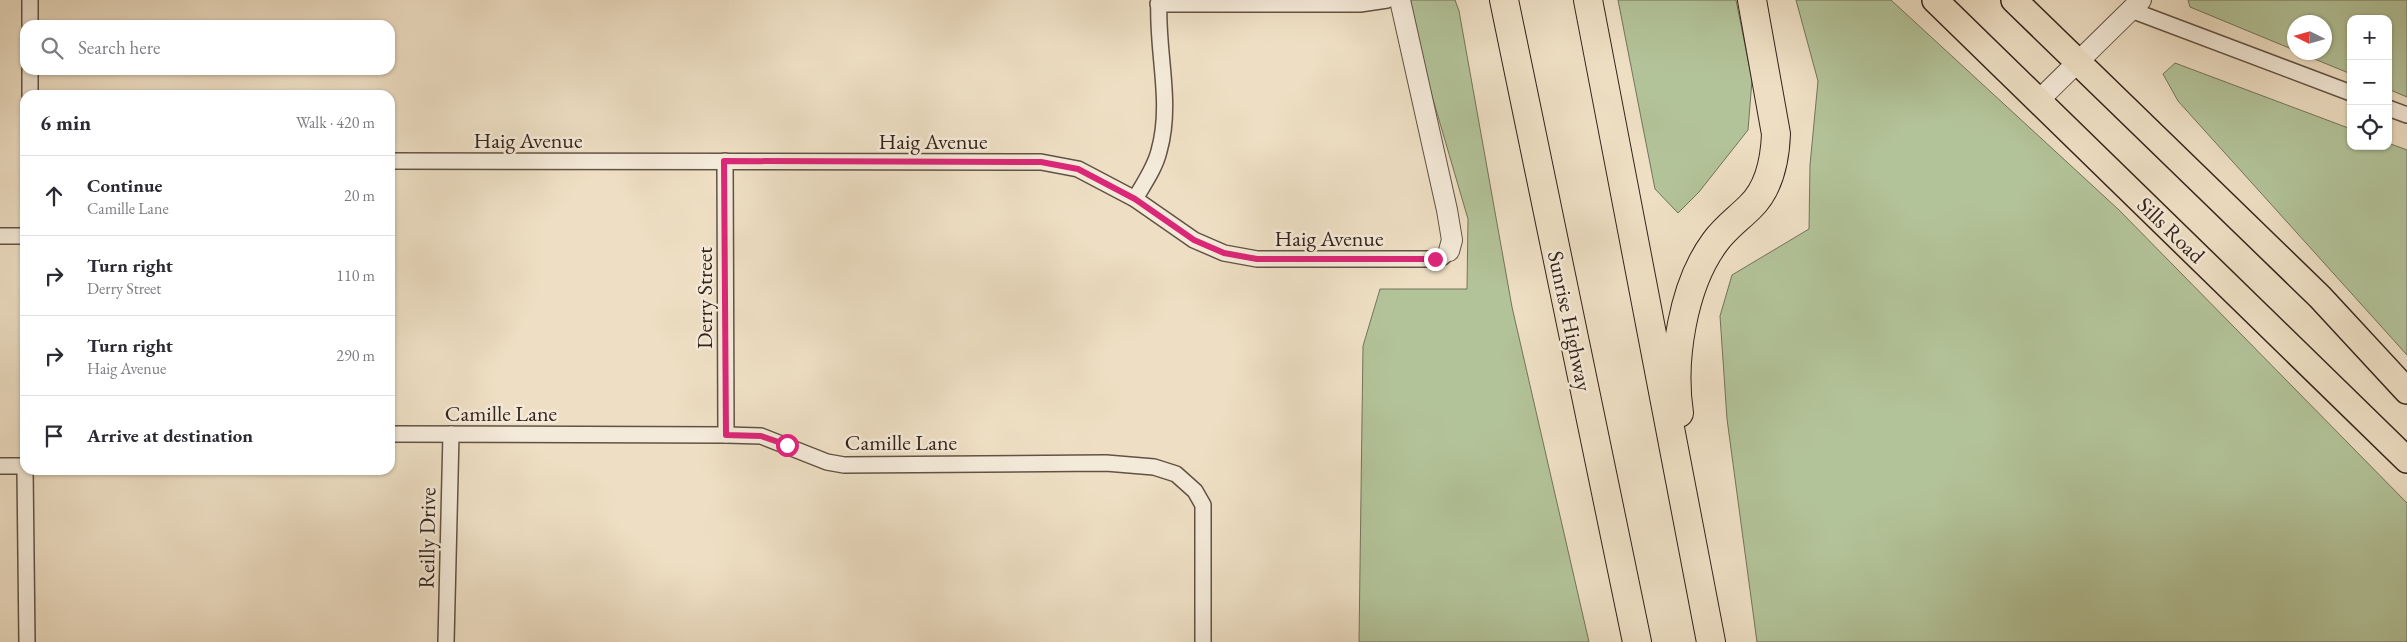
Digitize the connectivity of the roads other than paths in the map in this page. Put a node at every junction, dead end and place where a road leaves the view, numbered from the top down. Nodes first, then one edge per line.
1 (30, 0) edge
2 (1387, 0) edge
3 (1400, 0) edge
4 (1490, 0) edge
5 (1504, 0) edge
6 (1588, 0) edge
7 (1752, 0) edge
8 (1935, 0) edge
9 (2014, 0) edge
10 (1158, 2) edge
11 (2136, 5) edge
12 (30, 20) edge
13 (2077, 62) junction
14 (1517, 66) junction
15 (30, 75) edge
16 (30, 90) edge
17 (2347, 91) edge
18 (2038, 101) junction
19 (2392, 109) edge
20 (2407, 115) edge
21 (395, 161) edge
22 (724, 161) junction
23 (1135, 199) junction
24 (0, 236) edge
25 (20, 236) edge
26 (1449, 251) joint
27 (2407, 391) edge
28 (395, 434) edge
29 (451, 434) junction
30 (726, 435) junction
31 (2407, 460) edge
32 (0, 466) edge
33 (20, 466) edge
34 (25, 475) edge
35 (1687, 528) junction
36 (28, 642) edge
37 (446, 642) edge
38 (1203, 642) edge
39 (1637, 642) edge
40 (1711, 642) edge

1 - 12 street
2 - 10 street
3 - 26 street
4 - 14 highway
5 - 14 highway, Sunrise Highway
6 - 35 highway
7 - 35 highway
8 - 18 main road, Sills Road
9 - 13 main road
10 - 23 street
11 - 13 street
11 - 17 street
13 - 18 street
13 - 27 main road
14 - 39 highway, Sunrise Highway
15 - 16 street
18 - 31 main road, Sills Road
19 - 20 street
21 - 22 street, Haig Avenue
22 - 23 street, Haig Avenue
22 - 30 street, Derry Street
23 - 26 street, Haig Avenue
24 - 25 street
28 - 29 street, Camille Lane
29 - 30 street, Camille Lane
29 - 37 street, Reilly Drive
30 - 38 street, Camille Lane
32 - 33 street
34 - 36 street
35 - 40 highway

